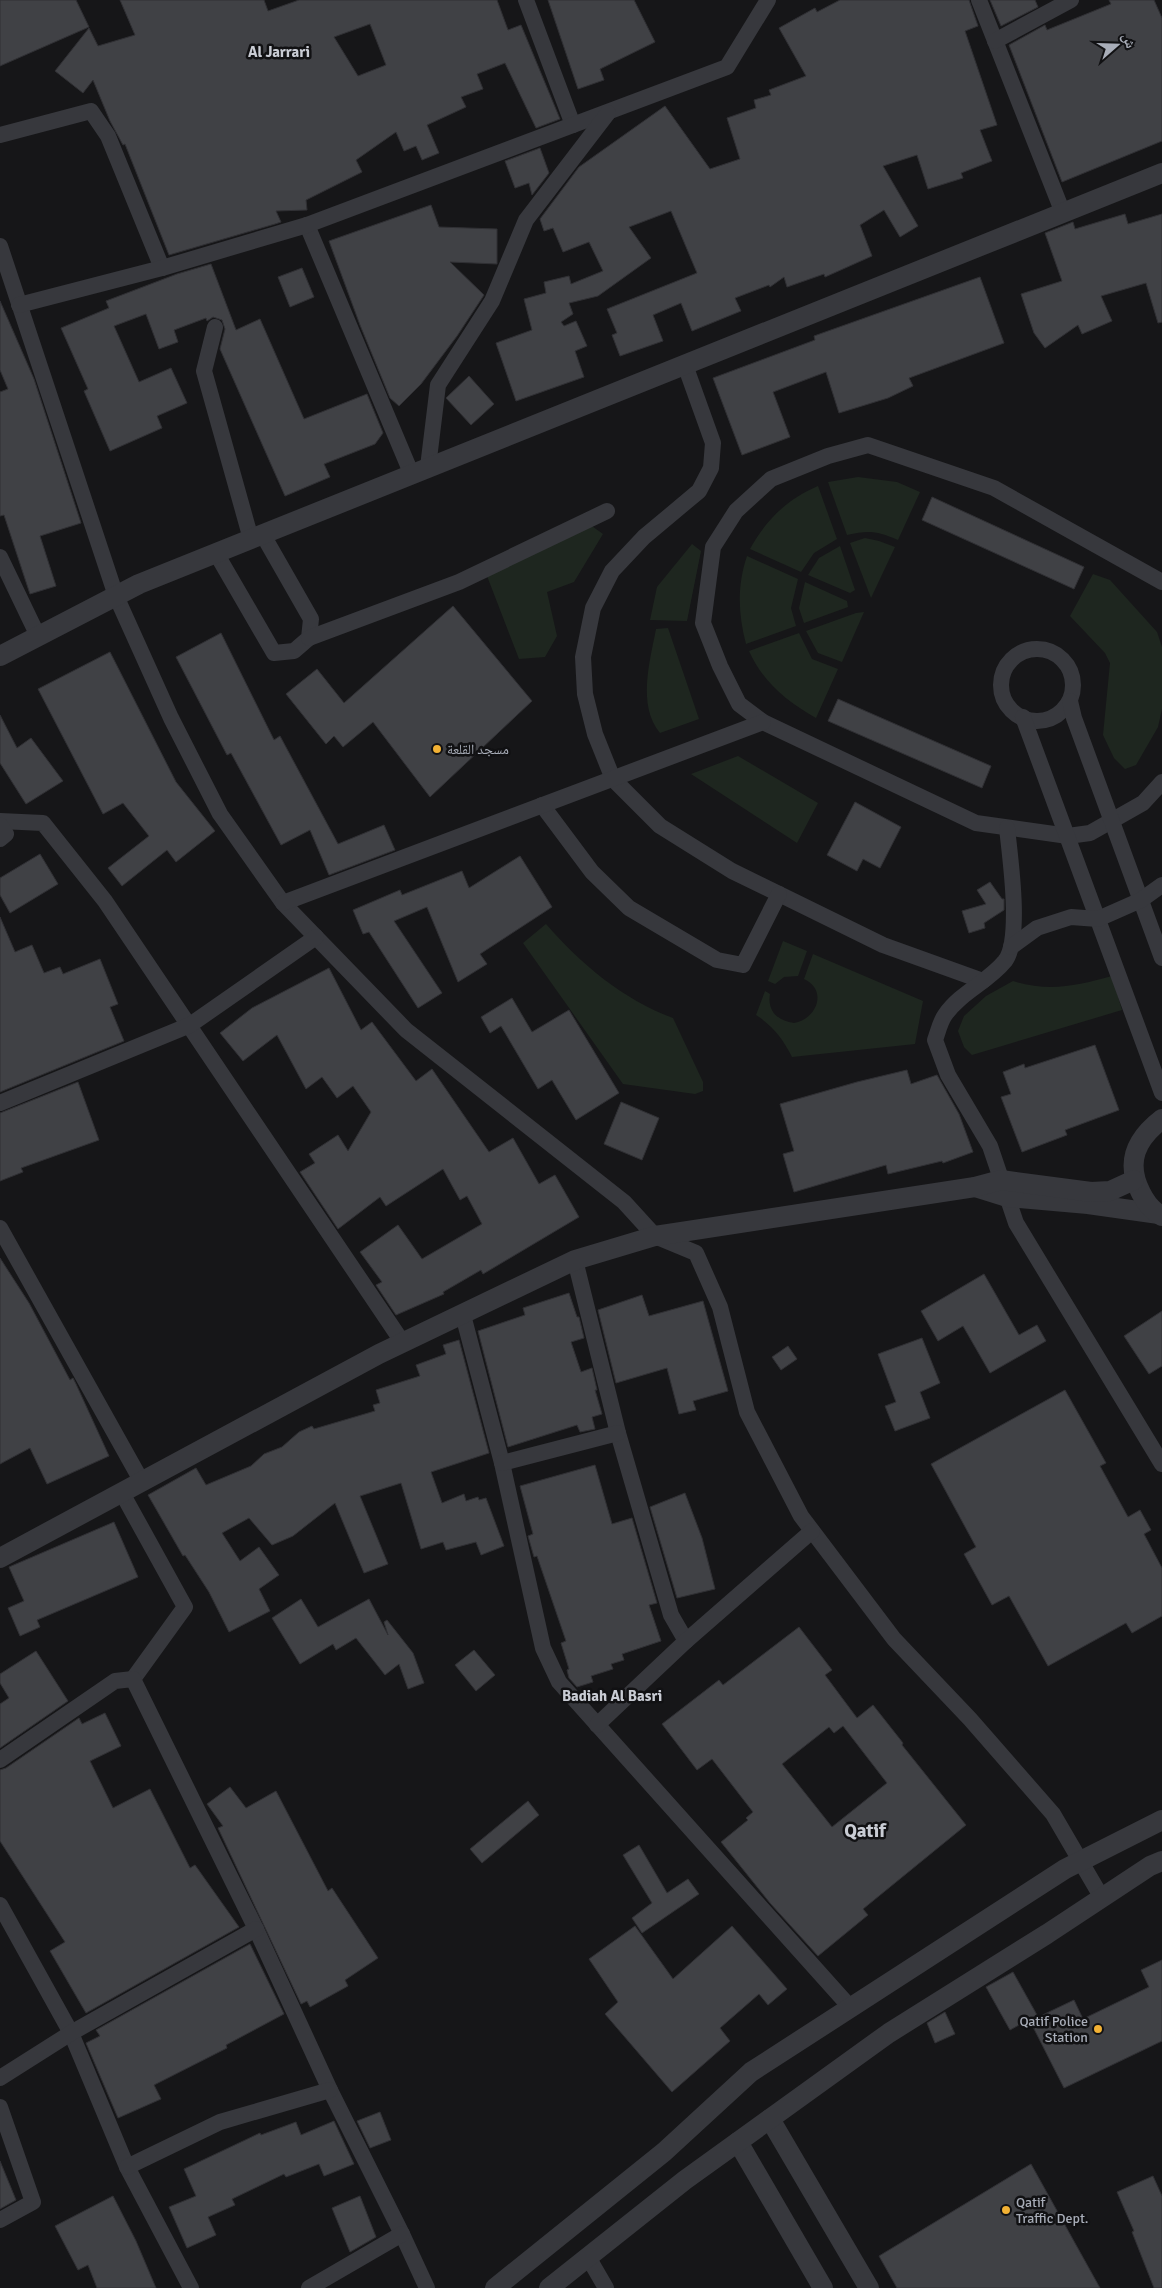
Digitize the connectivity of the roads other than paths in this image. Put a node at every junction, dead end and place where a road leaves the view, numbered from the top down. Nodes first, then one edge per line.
1 (526, 0) edge
2 (768, 0) edge
3 (980, 0) edge
4 (1071, 0) edge
5 (995, 41) junction
6 (608, 113) junction
7 (573, 125) junction
8 (0, 135) edge
9 (1162, 173) edge
10 (1063, 213) junction
11 (307, 225) junction
12 (0, 246) edge
13 (162, 268) junction
14 (19, 305) junction
15 (215, 327) dead end
16 (685, 365) junction
17 (420, 471) junction
18 (607, 511) dead end
19 (257, 537) junction
20 (216, 553) junction
21 (0, 557) edge
22 (1160, 574) edge
23 (116, 596) junction
24 (38, 636) junction
25 (309, 638) junction
26 (0, 656) edge
27 (1070, 701) junction
28 (1023, 717) junction
29 (763, 722) junction
30 (614, 779) junction
31 (1162, 782) edge
32 (542, 805) junction
33 (1111, 821) junction
34 (0, 823) edge
35 (1007, 828) junction
36 (1068, 836) junction
37 (0, 839) edge
38 (1162, 885) edge
39 (780, 894) junction
40 (1140, 900) junction
41 (283, 903) junction
42 (1098, 919) junction
43 (316, 937) junction
44 (1011, 947) junction
45 (1162, 958) edge
46 (983, 981) junction
47 (190, 1025) junction
48 (1162, 1093) edge
49 (0, 1103) edge
50 (1162, 1119) edge
51 (1134, 1180) junction
52 (1004, 1189) junction
53 (1160, 1215) edge
54 (0, 1228) edge
55 (655, 1236) junction
56 (574, 1260) junction
57 (463, 1315) junction
58 (403, 1343) junction
59 (618, 1433) junction
60 (502, 1463) junction
61 (1162, 1464) edge
62 (142, 1482) junction
63 (122, 1493) junction
64 (812, 1531) junction
65 (0, 1558) edge
66 (686, 1641) junction
67 (133, 1679) junction
68 (597, 1725) junction
69 (0, 1760) edge
70 (1162, 1820) edge
71 (1162, 1860) edge
72 (1080, 1862) junction
73 (1102, 1898) junction
74 (0, 1905) edge
75 (256, 1929) junction
76 (850, 2007) junction
77 (71, 2033) junction
78 (0, 2078) edge
79 (330, 2090) junction
80 (0, 2107) edge
81 (770, 2119) junction
82 (738, 2142) junction
83 (127, 2167) junction
84 (0, 2220) edge
85 (402, 2234) junction
86 (588, 2257) junction
87 (191, 2288) edge
88 (309, 2288) edge
89 (427, 2288) edge
90 (495, 2288) edge
91 (549, 2288) edge
92 (606, 2288) edge
93 (823, 2288) edge
94 (869, 2288) edge

1 - 7 street
2 - 6 street
3 - 5 street
4 - 5 street
5 - 10 street
6 - 7 street
6 - 17 street
7 - 11 street
8 - 13 street
9 - 10 street
10 - 16 street
11 - 13 street
11 - 17 street
12 - 14 street
13 - 14 street
14 - 23 street
15 - 19 street
16 - 17 street
16 - 30 street
17 - 19 street
18 - 25 street
19 - 20 street
19 - 25 street
20 - 23 street
20 - 25 street
21 - 24 street
22 - 29 street
23 - 24 street
23 - 41 street
24 - 26 street
27 - 28 street
27 - 28 street
27 - 33 street
28 - 36 street
29 - 30 street
29 - 35 street
30 - 32 street
30 - 39 street
31 - 33 street
32 - 39 street
32 - 41 street
33 - 36 street
33 - 40 street
34 - 37 street
34 - 47 street
35 - 36 street
35 - 44 street
36 - 42 street
38 - 40 street
39 - 46 street
40 - 42 street
40 - 45 street
41 - 43 street
42 - 44 street
42 - 48 street
43 - 47 street
43 - 55 street
44 - 46 street
46 - 52 street
47 - 49 street
47 - 58 street
50 - 51 street
51 - 52 street
51 - 53 street
52 - 53 street
52 - 55 street
52 - 61 street
54 - 62 street
55 - 56 street
55 - 64 street
56 - 57 street
56 - 59 street
57 - 58 street
57 - 60 street
58 - 62 street
59 - 60 street
59 - 66 street
60 - 68 street
62 - 63 street
63 - 65 street
63 - 67 street
64 - 66 street
64 - 72 street
66 - 68 street
67 - 69 street
67 - 75 street
68 - 76 street
70 - 72 street
71 - 73 street
72 - 73 street
72 - 76 street
73 - 81 street
74 - 77 street
75 - 77 street
75 - 79 street
76 - 90 street
77 - 78 street
77 - 83 street
79 - 83 street
79 - 85 street
80 - 84 street
81 - 82 street
81 - 94 street
82 - 86 street
82 - 93 street
83 - 87 street
85 - 88 street
85 - 89 street
86 - 91 street
86 - 92 street

